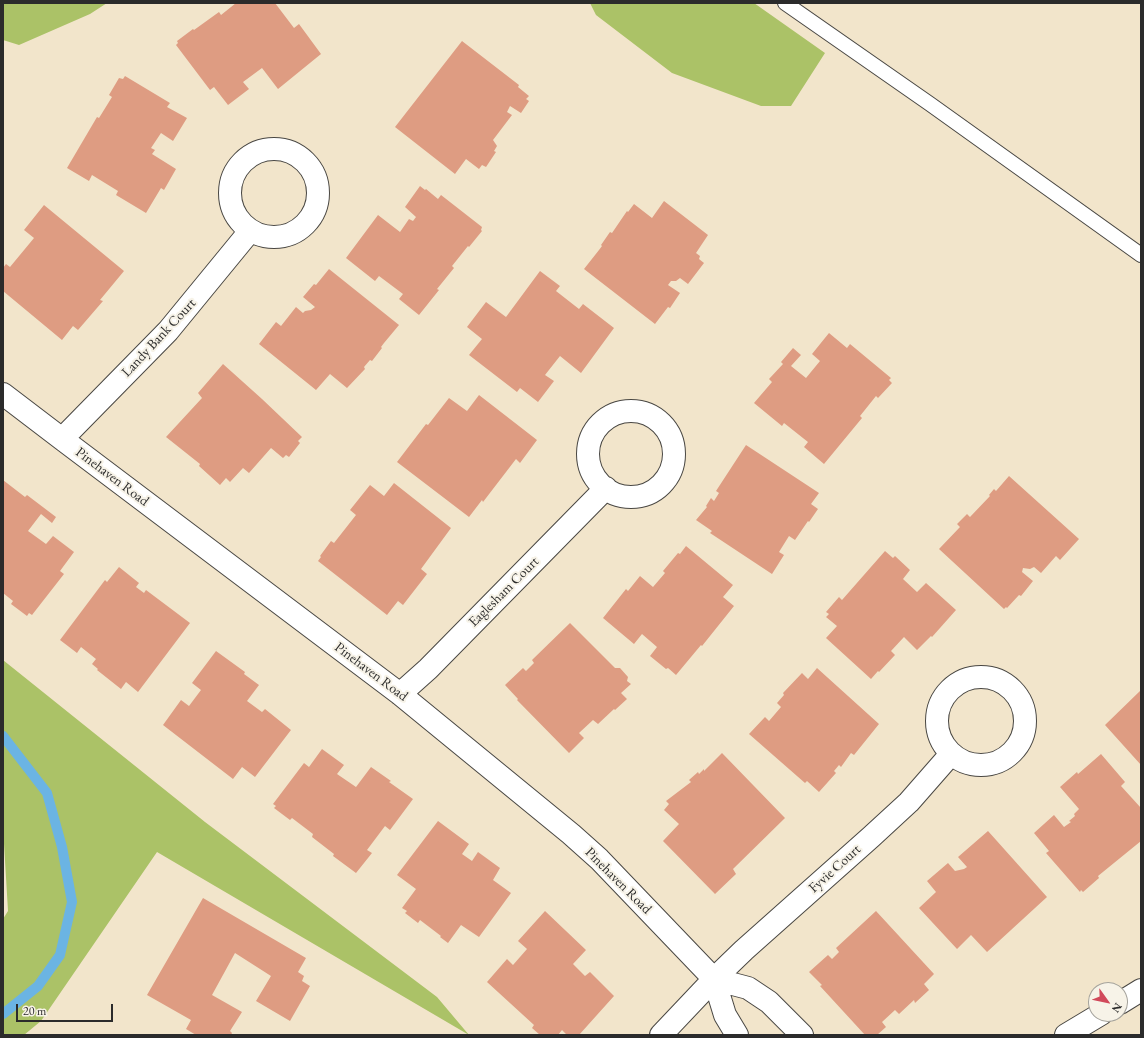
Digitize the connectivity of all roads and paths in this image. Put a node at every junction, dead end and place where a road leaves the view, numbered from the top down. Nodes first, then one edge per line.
1 (785, 3) edge
2 (250, 231) junction
3 (1141, 255) edge
4 (3, 394) edge
5 (62, 439) junction
6 (606, 488) dead end
7 (400, 694) junction
8 (951, 754) junction
9 (714, 979) junction
10 (1141, 990) edge
11 (1128, 998) edge
12 (1088, 1022) edge
13 (661, 1035) edge
14 (737, 1035) edge
15 (802, 1035) edge
16 (1066, 1035) edge

1 - 3 lane
2 - 2 street
2 - 5 street, Landy Bank Court
4 - 5 street, Pinehaven Road
5 - 7 street, Pinehaven Road
6 - 7 street, Eaglesham Court
7 - 9 street, Pinehaven Road
8 - 8 street
8 - 9 street, Fyvie Court
9 - 13 street, Fyvie Court
9 - 14 street, Pinehaven Road
9 - 15 street
10 - 11 street
12 - 16 street

